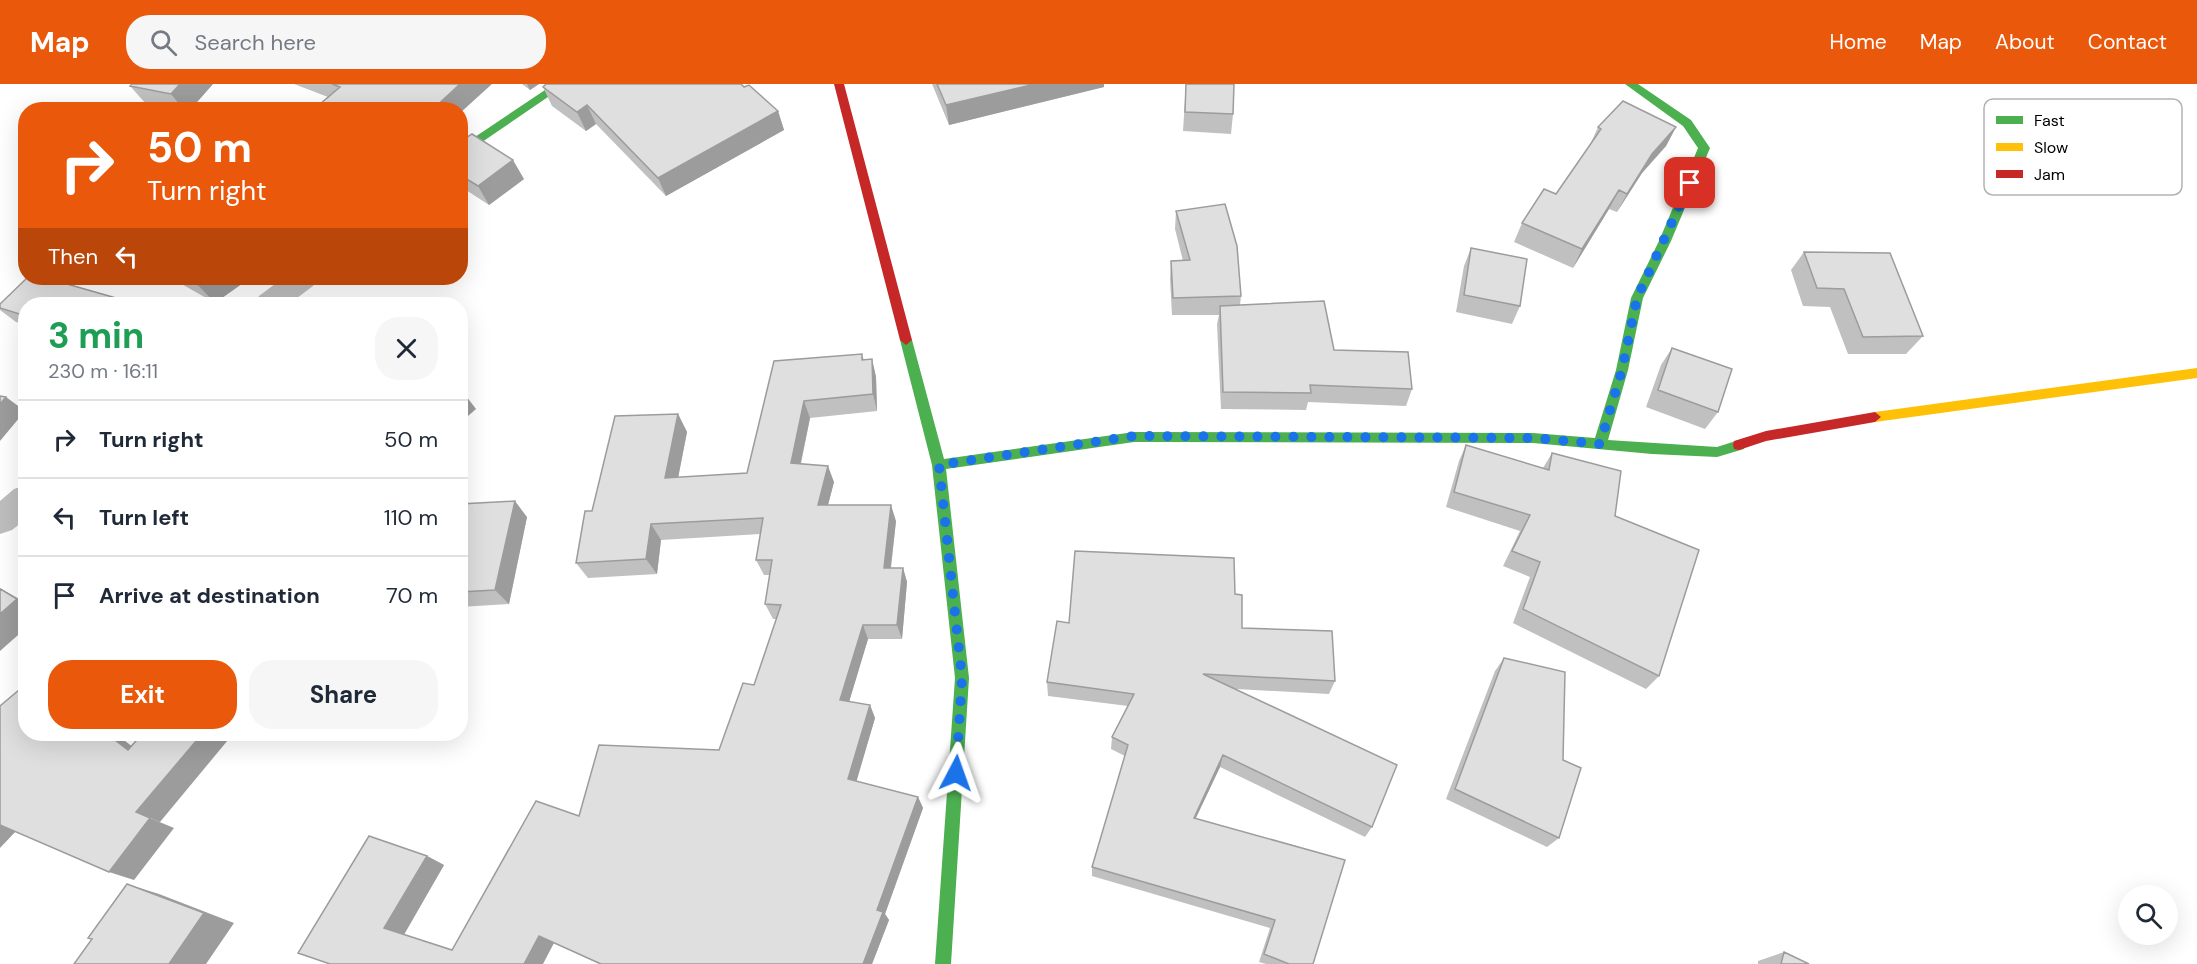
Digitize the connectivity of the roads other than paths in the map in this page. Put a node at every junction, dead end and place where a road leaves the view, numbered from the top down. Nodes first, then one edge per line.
1 (561, 84) edge
2 (839, 84) edge
3 (1630, 84) edge
4 (468, 148) edge
5 (294, 285) edge
6 (278, 297) edge
7 (2197, 374) edge
8 (1600, 444) junction
9 (939, 465) junction
10 (18, 506) edge
11 (0, 520) edge
12 (943, 964) edge

1 - 4 street
2 - 9 street
3 - 8 street
5 - 6 street
7 - 8 street
8 - 9 street
9 - 12 street
10 - 11 street

